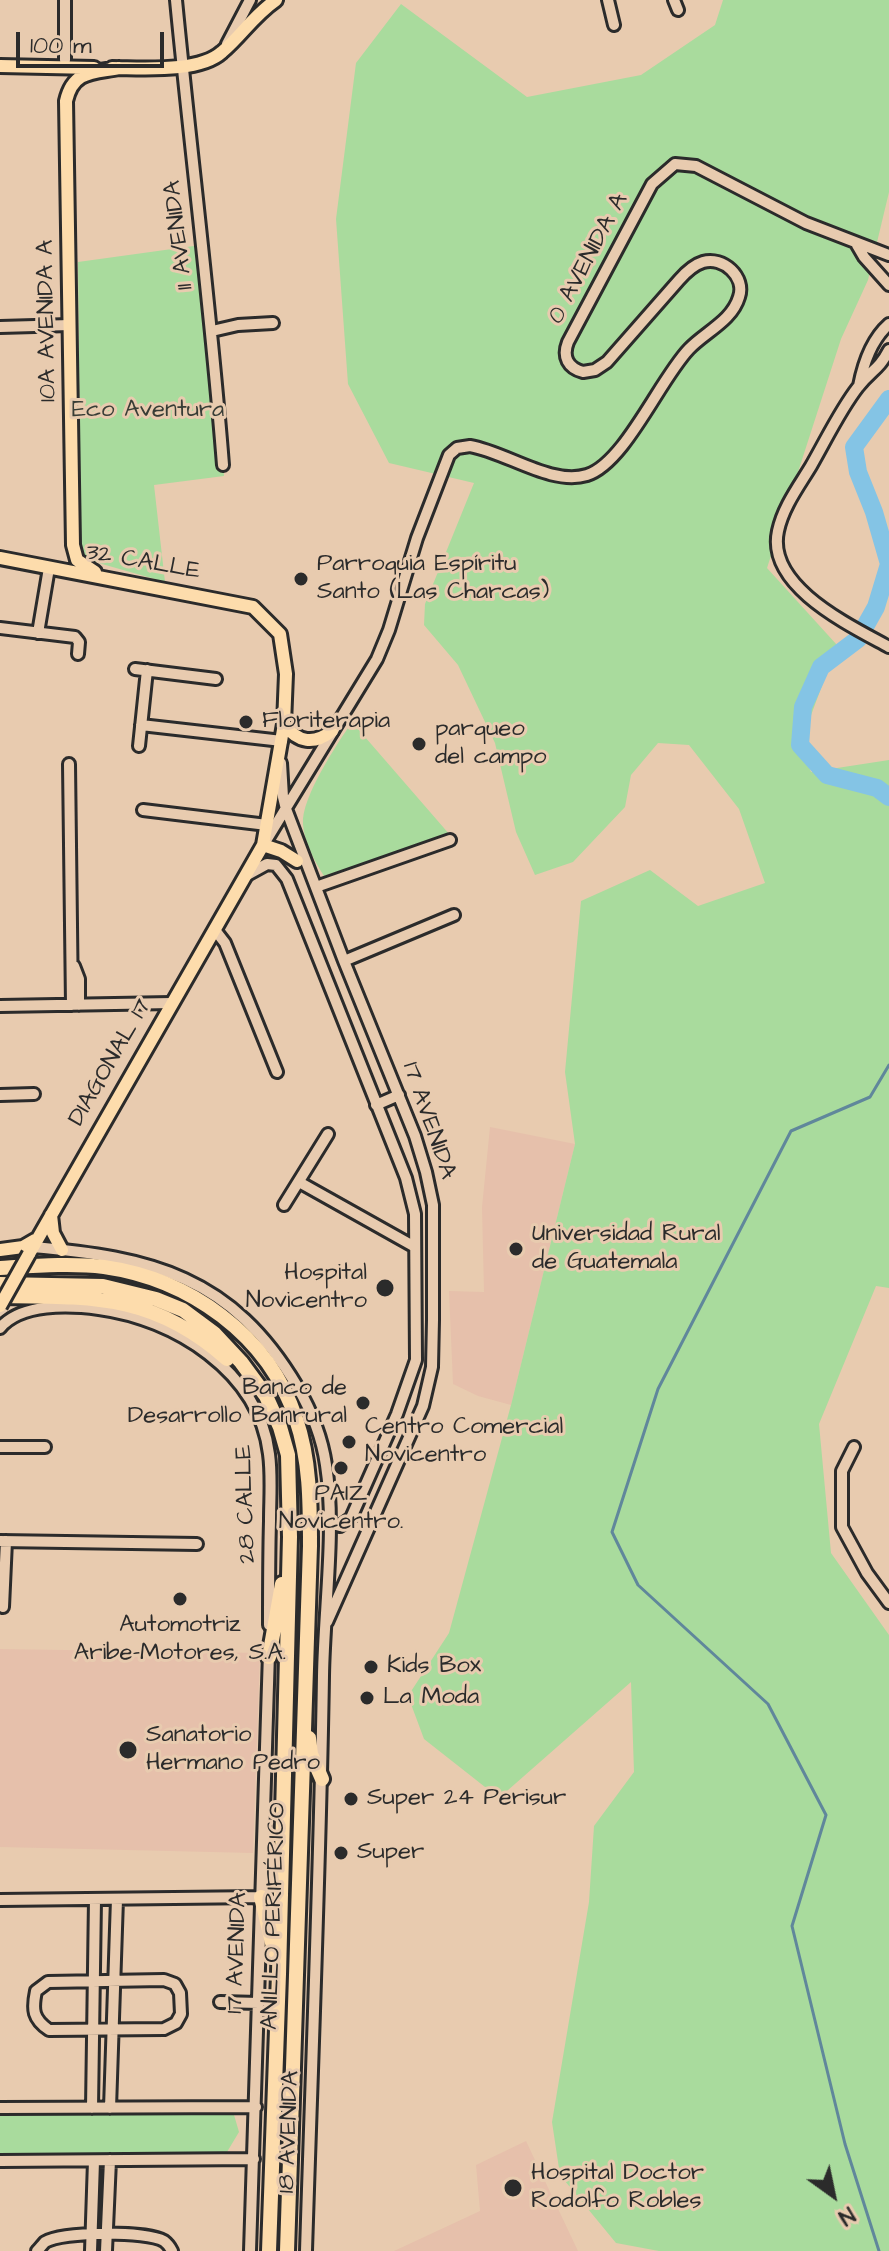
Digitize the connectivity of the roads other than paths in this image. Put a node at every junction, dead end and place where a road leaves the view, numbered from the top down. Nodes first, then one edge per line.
1 (65, 0) edge
2 (176, 0) edge
3 (250, 0) edge
4 (276, 0) edge
5 (608, 0) edge
6 (614, 25) dead end
7 (222, 53) junction
8 (65, 60) junction
9 (0, 65) edge
10 (182, 66) junction
11 (157, 67) junction
12 (119, 68) junction
13 (857, 245) junction
14 (889, 255) edge
15 (889, 285) edge
16 (273, 323) dead end
17 (889, 324) edge
18 (70, 325) junction
19 (0, 327) edge
20 (212, 331) junction
21 (889, 350) edge
22 (859, 386) junction
23 (223, 465) dead end
24 (0, 558) edge
25 (49, 568) junction
26 (120, 582) junction
27 (273, 625) joint
28 (0, 628) edge
29 (38, 633) junction
30 (889, 647) edge
31 (78, 654) dead end
32 (135, 669) dead end
33 (147, 670) junction
34 (216, 679) dead end
35 (284, 724) junction
36 (141, 725) junction
37 (332, 731) junction
38 (281, 745) junction
39 (139, 746) dead end
40 (69, 764) dead end
41 (286, 809) junction
42 (143, 810) dead end
43 (267, 825) junction
44 (450, 840) dead end
45 (263, 845) junction
46 (297, 861) junction
47 (310, 871) junction
48 (247, 875) junction
49 (287, 879) junction
50 (316, 887) junction
51 (454, 915) dead end
52 (215, 930) junction
53 (344, 961) junction
54 (172, 1003) junction
55 (75, 1005) junction
56 (0, 1006) edge
57 (277, 1072) dead end
58 (34, 1094) dead end
59 (0, 1095) edge
60 (399, 1095) junction
61 (376, 1105) junction
62 (328, 1134) dead end
63 (299, 1182) junction
64 (284, 1205) dead end
65 (51, 1214) junction
66 (33, 1246) junction
67 (415, 1247) junction
68 (0, 1250) edge
69 (62, 1250) junction
70 (0, 1268) edge
71 (0, 1284) edge
72 (0, 1296) edge
73 (0, 1306) edge
74 (0, 1328) edge
75 (266, 1396) junction
76 (0, 1447) edge
77 (45, 1447) dead end
78 (854, 1447) dead end
79 (357, 1505) junction
80 (376, 1511) junction
81 (329, 1523) junction
82 (290, 1537) junction
83 (3, 1541) edge
84 (197, 1544) dead end
85 (889, 1603) edge
86 (3, 1607) dead end
87 (324, 1631) junction
88 (269, 1657) junction
89 (303, 1706) junction
90 (322, 1779) junction
91 (261, 1897) junction
92 (95, 1899) junction
93 (117, 1899) junction
94 (0, 1900) edge
95 (279, 1974) junction
96 (94, 1981) junction
97 (116, 1981) junction
98 (220, 2002) dead end
99 (259, 2003) junction
100 (93, 2031) junction
101 (114, 2031) junction
102 (256, 2107) junction
103 (0, 2108) edge
104 (92, 2108) junction
105 (110, 2108) junction
106 (254, 2159) junction
107 (110, 2160) junction
108 (0, 2161) edge
109 (94, 2161) junction
110 (91, 2235) junction
111 (107, 2235) junction
112 (169, 2247) edge
113 (37, 2251) edge
114 (91, 2251) edge
115 (106, 2251) edge
116 (250, 2251) edge
117 (269, 2251) edge
118 (287, 2251) edge
119 (306, 2251) edge

1 - 8 street
2 - 10 street, 11 AVENIDA
3 - 7 street
4 - 7 main road
5 - 6 street
7 - 10 main road
8 - 9 main road
8 - 11 main road
9 - 12 main road
10 - 11 main road
10 - 20 street, 11 AVENIDA
11 - 12 main road
12 - 18 main road, 10A AVENIDA A
13 - 14 street, 0 AVENIDA A
13 - 15 street
13 - 37 street, 0 AVENIDA A
16 - 20 street
17 - 22 street
18 - 19 street
18 - 26 main road, 10A AVENIDA A
20 - 23 street, 11 AVENIDA
21 - 22 street
22 - 30 street
24 - 25 main road, 32 CALLE
25 - 26 main road, 32 CALLE
25 - 29 street
26 - 27 main road, 32 CALLE
27 - 35 main road, 17 AVENIDA
28 - 29 street
29 - 31 street
32 - 33 street
33 - 34 street
33 - 36 street
35 - 37 main road
35 - 38 main road, 17 AVENIDA
36 - 38 street
36 - 39 street
37 - 41 street, 0 AVENIDA A
38 - 41 street, 17 AVENIDA
38 - 43 main road, DIAGONAL 17
40 - 55 street
41 - 45 street, DIAGONAL 17
41 - 47 street, 17 AVENIDA
42 - 43 street
43 - 45 main road, DIAGONAL 17
44 - 50 street
45 - 46 main road
45 - 48 main road, DIAGONAL 17
46 - 47 street
46 - 49 street
47 - 50 street, 17 AVENIDA
48 - 49 street
48 - 52 main road, DIAGONAL 17
49 - 61 street, 17 AVENIDA
50 - 53 street, 17 AVENIDA
51 - 53 street
52 - 54 main road, DIAGONAL 17
52 - 57 street
53 - 60 street, 17 AVENIDA
54 - 55 street
54 - 65 main road, DIAGONAL 17
55 - 56 street
58 - 59 street
60 - 61 street
60 - 80 street, 17 AVENIDA
61 - 67 street, 17 AVENIDA
62 - 63 street
63 - 64 street
63 - 67 street
65 - 66 main road, DIAGONAL 17
65 - 69 main road
66 - 68 main road
66 - 69 street
66 - 73 main road, DIAGONAL 17, bridge
67 - 79 street, 17 AVENIDA
69 - 81 street
70 - 89 highway, ANILLO PERIFÉRICO
71 - 75 highway, ANILLO PERIFÉRICO
72 - 75 highway
74 - 88 street, 28 CALLE
75 - 82 highway, ANILLO PERIFÉRICO
76 - 77 street
78 - 85 street
79 - 80 street
79 - 81 street
80 - 87 street, 17 AVENIDA
81 - 87 street
82 - 88 highway
82 - 95 highway, ANILLO PERIFÉRICO
83 - 84 street
83 - 86 street
87 - 90 street, 18 AVENIDA
88 - 91 street, 17 AVENIDA
89 - 90 highway
89 - 118 highway, ANILLO PERIFÉRICO
90 - 119 street, 18 AVENIDA
91 - 93 street
91 - 95 highway
91 - 99 street, 17 AVENIDA
92 - 93 street
92 - 94 street
92 - 96 street
93 - 97 street
95 - 117 highway, ANILLO PERIFÉRICO
96 - 97 street
96 - 100 street
96 - 100 street
97 - 101 street
97 - 101 street
98 - 99 street
99 - 102 street, 17 AVENIDA
100 - 101 street
100 - 104 street
101 - 105 street
102 - 105 street
102 - 106 street, 17 AVENIDA
103 - 104 street
104 - 105 street
106 - 107 street
106 - 116 street, 17 AVENIDA
107 - 109 street
107 - 111 street
108 - 109 street
109 - 110 street
110 - 111 street
110 - 113 street
110 - 114 street
111 - 112 street
111 - 115 street

